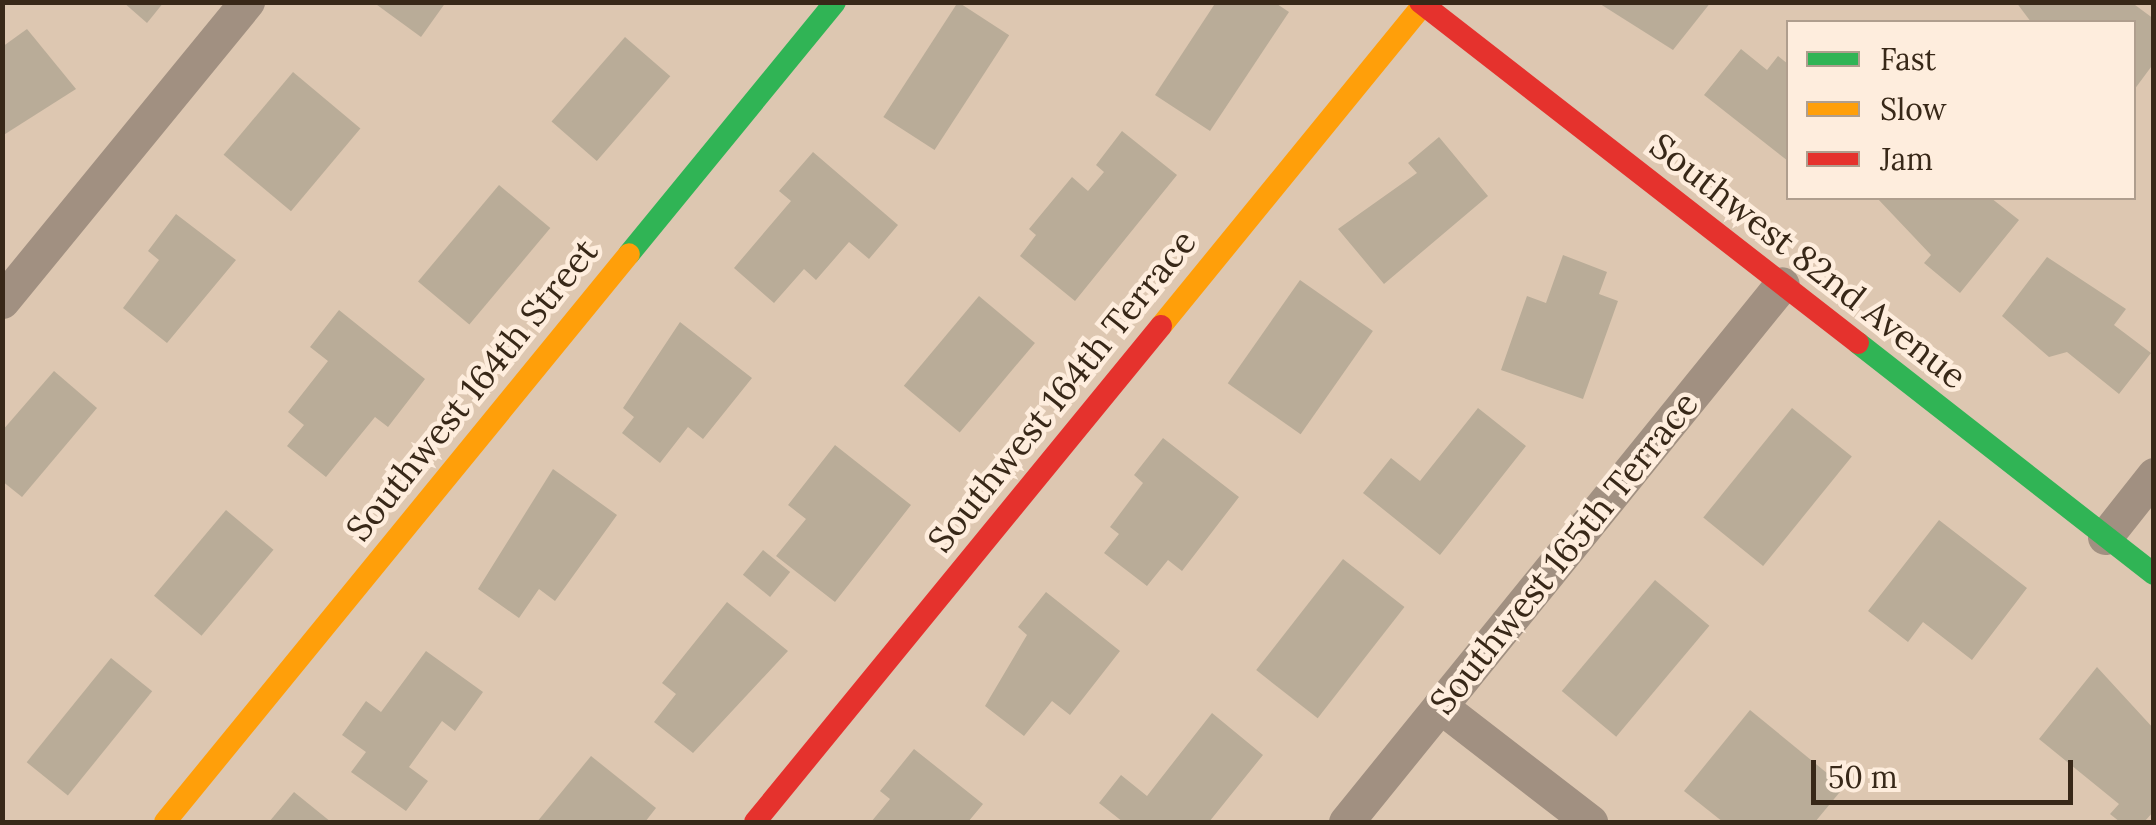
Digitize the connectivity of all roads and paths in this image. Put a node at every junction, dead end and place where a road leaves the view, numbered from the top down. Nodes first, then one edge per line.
1 (246, 2) edge
2 (835, 2) edge
3 (1422, 4) edge
4 (1782, 284) junction
5 (7, 286) edge
6 (2154, 475) edge
7 (2105, 537) junction
8 (2154, 574) edge
9 (1440, 706) junction
10 (165, 822) edge
11 (755, 822) edge
12 (1346, 822) edge
13 (1590, 822) edge

1 - 5 street
2 - 10 street, Southwest 164th Street
3 - 4 street, Southwest 82nd Avenue
3 - 11 street, Southwest 164th Terrace
4 - 7 street, Southwest 82nd Avenue
4 - 9 street, Southwest 165th Terrace
6 - 7 street
7 - 8 street, Southwest 82nd Avenue
9 - 12 street, Southwest 165th Terrace
9 - 13 street

